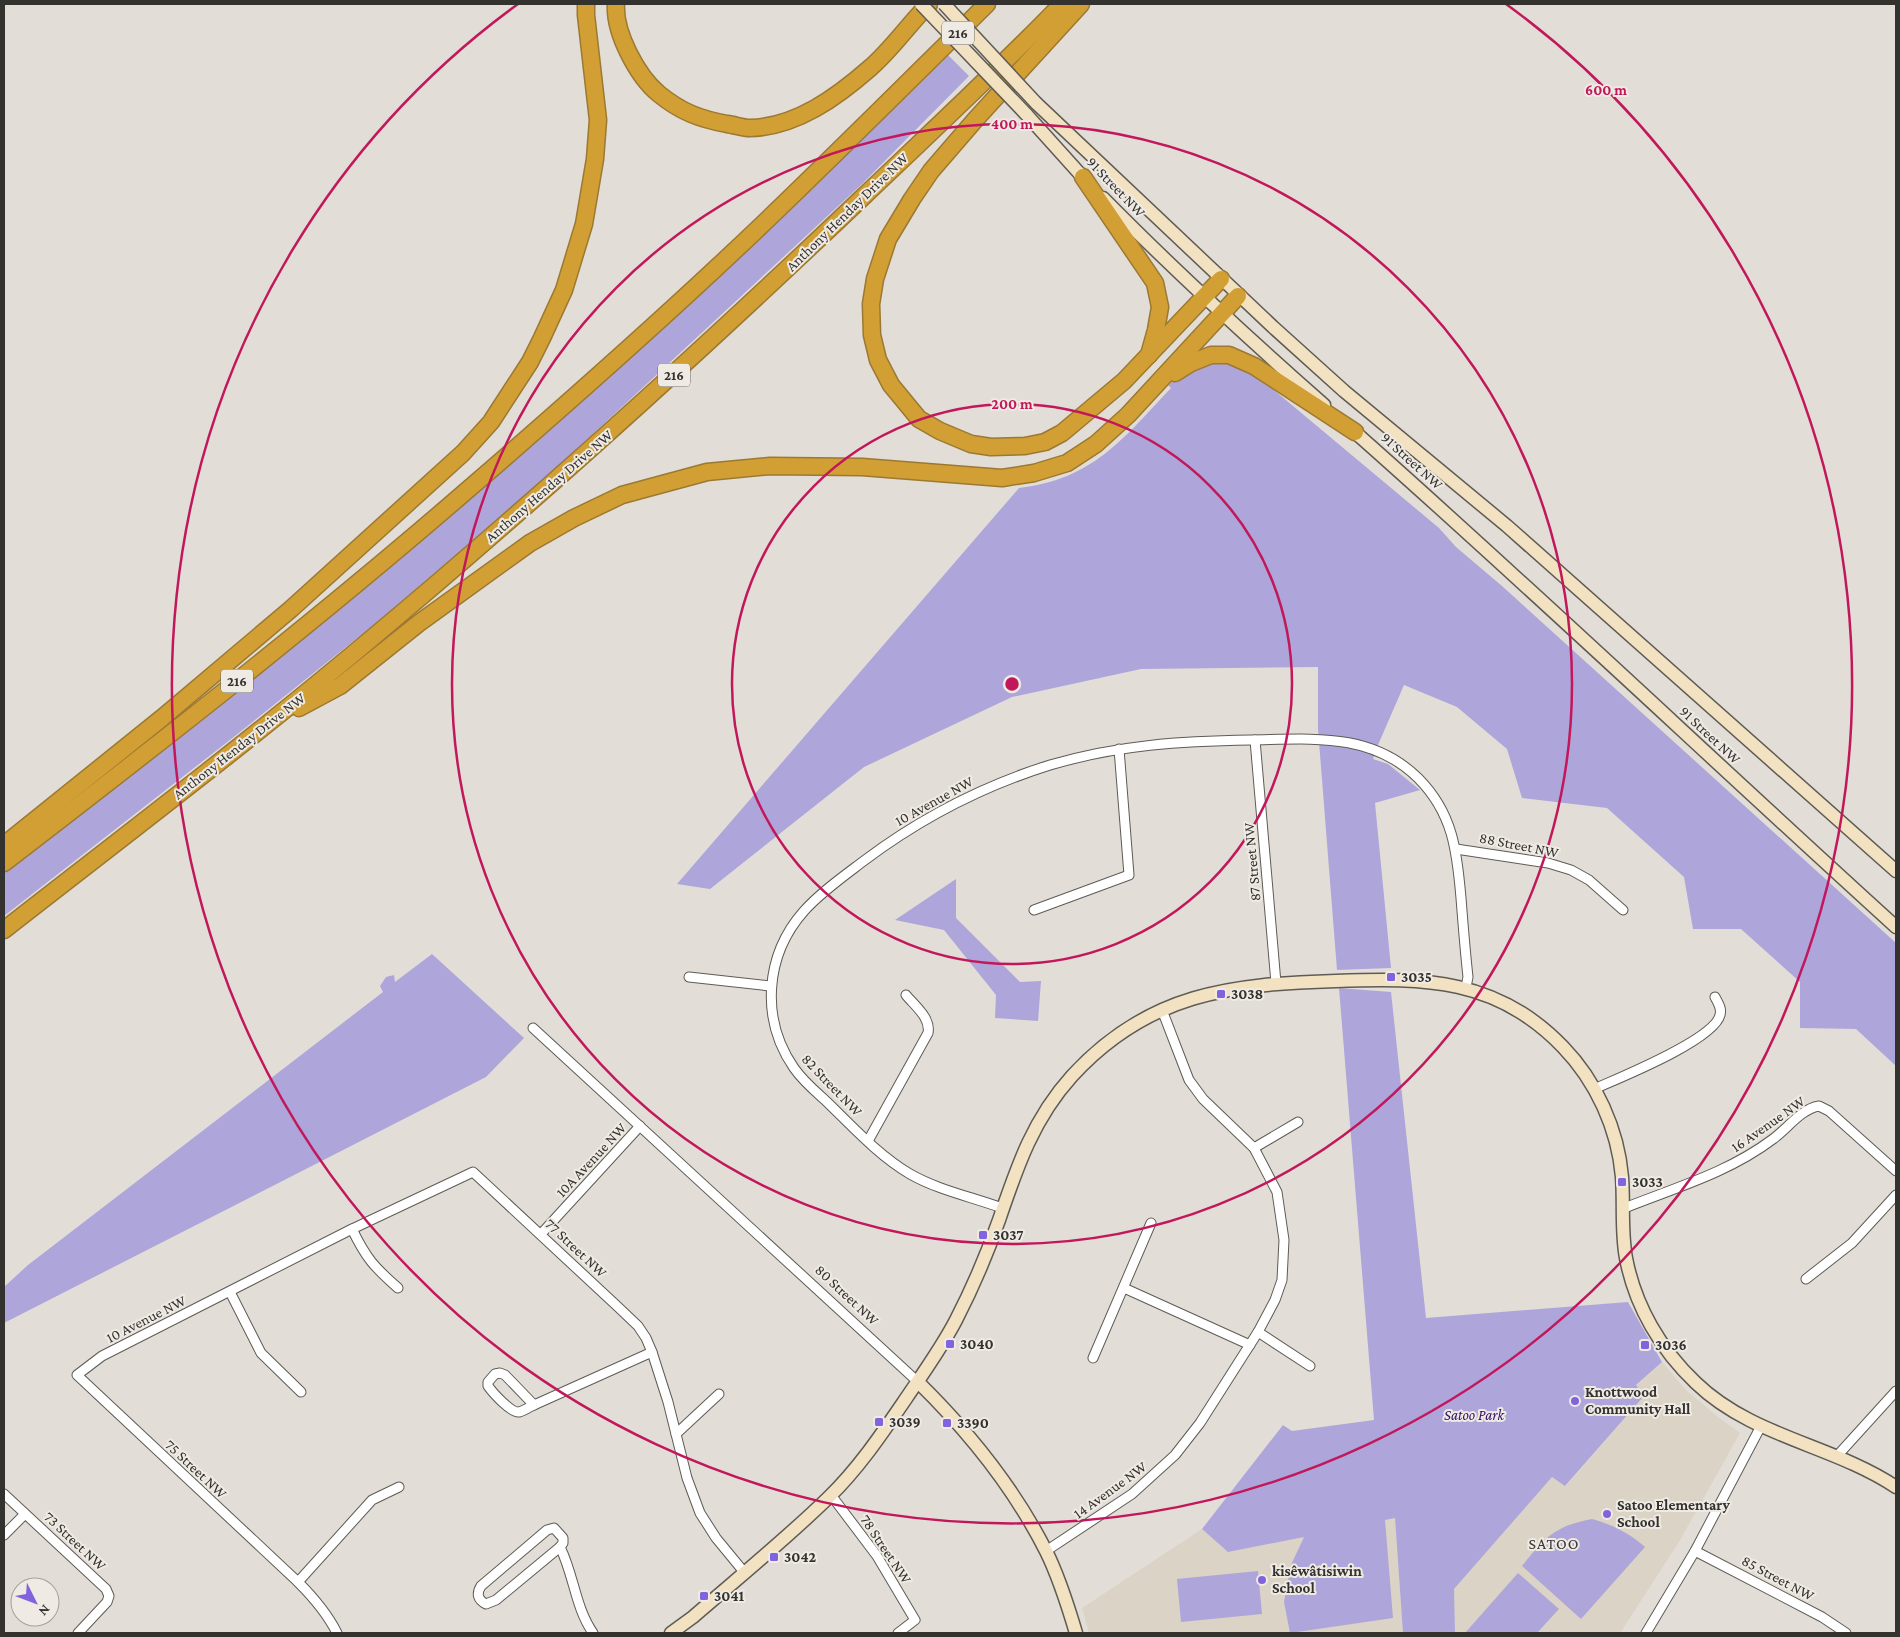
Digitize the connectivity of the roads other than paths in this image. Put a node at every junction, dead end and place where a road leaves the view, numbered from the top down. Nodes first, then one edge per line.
1 (586, 4) edge
2 (616, 4) edge
3 (921, 4) edge
4 (929, 4) edge
5 (944, 4) edge
6 (975, 4) edge
7 (987, 4) edge
8 (1062, 4) edge
9 (1081, 4) edge
10 (928, 63) junction
11 (1083, 177) junction
12 (1221, 279) junction
13 (1238, 296) junction
14 (1205, 298) junction
15 (1222, 314) junction
16 (1148, 357) junction
17 (1144, 398) junction
18 (1355, 432) junction
19 (266, 725) junction
20 (1255, 740) junction
21 (1120, 749) junction
22 (1389, 756) joint
23 (4, 845) edge
24 (1456, 848) junction
25 (4, 864) edge
26 (1896, 871) edge
27 (1034, 910) dead end
28 (1623, 910) dead end
29 (1896, 927) edge
30 (4, 930) edge
31 (790, 930) joint
32 (688, 977) dead end
33 (1276, 982) junction
34 (770, 986) junction
35 (1466, 988) junction
36 (906, 995) dead end
37 (1715, 997) dead end
38 (1162, 1010) junction
39 (533, 1028) dead end
40 (1594, 1089) junction
41 (1298, 1122) dead end
42 (640, 1126) junction
43 (868, 1141) junction
44 (1254, 1148) junction
45 (1896, 1171) edge
46 (473, 1172) joint
47 (1896, 1194) edge
48 (1002, 1208) junction
49 (1622, 1210) junction
50 (1151, 1223) dead end
51 (352, 1229) junction
52 (541, 1234) junction
53 (1806, 1279) dead end
54 (398, 1288) dead end
55 (1124, 1288) junction
56 (230, 1292) junction
57 (1258, 1332) junction
58 (1250, 1345) junction
59 (652, 1352) junction
60 (1093, 1358) dead end
61 (1310, 1366) dead end
62 (77, 1376) joint
63 (918, 1382) junction
64 (1896, 1391) edge
65 (301, 1392) dead end
66 (720, 1394) dead end
67 (534, 1405) junction
68 (1760, 1426) junction
69 (676, 1434) junction
70 (1837, 1456) junction
71 (399, 1487) dead end
72 (1896, 1487) edge
73 (4, 1494) edge
74 (831, 1495) junction
75 (24, 1514) junction
76 (4, 1535) edge
77 (560, 1547) junction
78 (1046, 1551) junction
79 (1695, 1551) junction
80 (744, 1572) junction
81 (298, 1582) junction
82 (78, 1633) edge
83 (337, 1633) edge
84 (592, 1633) edge
85 (671, 1633) edge
86 (898, 1633) edge
87 (1076, 1633) edge
88 (1646, 1633) edge
89 (1846, 1633) edge

1 - 23 highway
2 - 4 highway
3 - 11 main road, 91 Street NW, bridge
5 - 12 main road, 91 Street NW, bridge
6 - 10 highway
7 - 10 highway, 216
8 - 19 highway, Anthony Henday Drive NW / 216
9 - 16 highway
10 - 25 highway, 216
11 - 14 main road, 91 Street NW
11 - 16 highway
12 - 13 main road, 91 Street NW
12 - 14 highway
13 - 15 highway
13 - 26 main road, 91 Street NW
14 - 15 main road, 91 Street NW
14 - 16 highway
15 - 17 highway
15 - 18 main road, 91 Street NW
17 - 18 highway
17 - 19 highway
18 - 29 main road, 91 Street NW
19 - 30 highway, Anthony Henday Drive NW / 216
20 - 21 street, 10 Avenue NW
20 - 22 street, 10 Avenue NW
20 - 33 street, 87 Street NW
21 - 27 street
21 - 31 street, 10 Avenue NW
22 - 24 street, 88 Street NW
24 - 28 street, 88 Street NW
24 - 35 street, 88 Street NW
31 - 34 street, 82 Street NW
32 - 34 street
33 - 35 main road
33 - 38 main road
34 - 43 street, 82 Street NW
35 - 40 main road
36 - 43 street, 82 Street NW
37 - 40 street
38 - 44 street
38 - 48 main road
39 - 42 street, 80 Street NW
40 - 49 main road
41 - 44 street
42 - 52 street, 10A Avenue NW
42 - 63 street, 80 Street NW
43 - 48 street, 82 Street NW
44 - 57 street, 14 Avenue NW
45 - 49 street, 16 Avenue NW
46 - 51 street, 10 Avenue NW
46 - 52 street, 77 Street NW
47 - 53 street
48 - 63 main road
49 - 68 main road
50 - 55 street
51 - 54 street
51 - 56 street, 10 Avenue NW
52 - 59 street, 77 Street NW
55 - 58 street
55 - 60 street
56 - 62 street, 10 Avenue NW
56 - 65 street
57 - 58 street, 14 Avenue NW
57 - 61 street
58 - 78 street, 14 Avenue NW
59 - 67 street
59 - 69 street, 77 Street NW
62 - 81 street, 75 Street NW
63 - 74 main road
63 - 78 main road, 80 Street NW
64 - 70 street
66 - 69 street
67 - 67 street
68 - 70 main road
68 - 79 street
69 - 80 street, 77 Street NW
70 - 72 main road
71 - 81 street
73 - 75 street, 73 Street NW
74 - 80 main road
74 - 86 street, 78 Street NW
75 - 76 street, 73 Street NW
75 - 82 street, 73 Street NW
77 - 77 street
77 - 84 street
78 - 87 main road, 80 Street NW
79 - 88 street
79 - 89 street, 85 Street NW
80 - 85 main road
81 - 83 street, 75 Street NW

